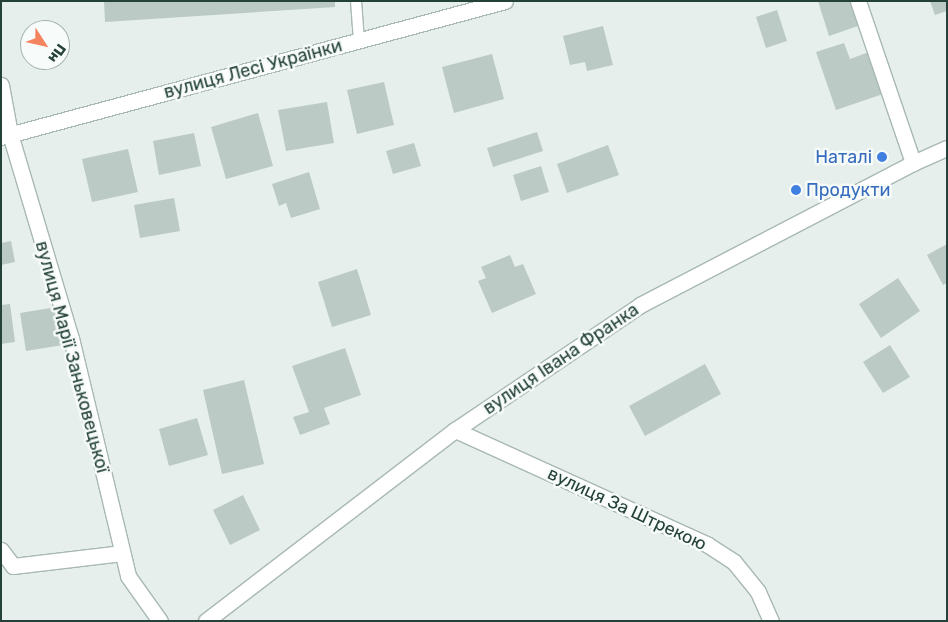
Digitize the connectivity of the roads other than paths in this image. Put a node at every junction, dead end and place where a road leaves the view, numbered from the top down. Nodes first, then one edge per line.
1 (356, 1) edge
2 (505, 1) edge
3 (858, 1) edge
4 (359, 41) junction
5 (1, 85) edge
6 (6, 135) edge
7 (947, 148) edge
8 (913, 163) junction
9 (456, 430) junction
10 (1, 550) edge
11 (122, 553) junction
12 (160, 621) edge
13 (206, 621) edge
14 (771, 621) edge

1 - 4 lane
2 - 4 street, вулиця Лесі Українки
3 - 8 street
4 - 6 street, вулиця Лесі Українки
5 - 6 street, вулиця Марії Заньковецької
6 - 11 street, вулиця Марії Заньковецької
7 - 8 street, вулиця Івана Франка
8 - 9 street, вулиця Івана Франка
9 - 13 street, вулиця Івана Франка
9 - 14 street, вулиця За Штрекою
10 - 11 street
11 - 12 street, вулиця Марії Заньковецької

